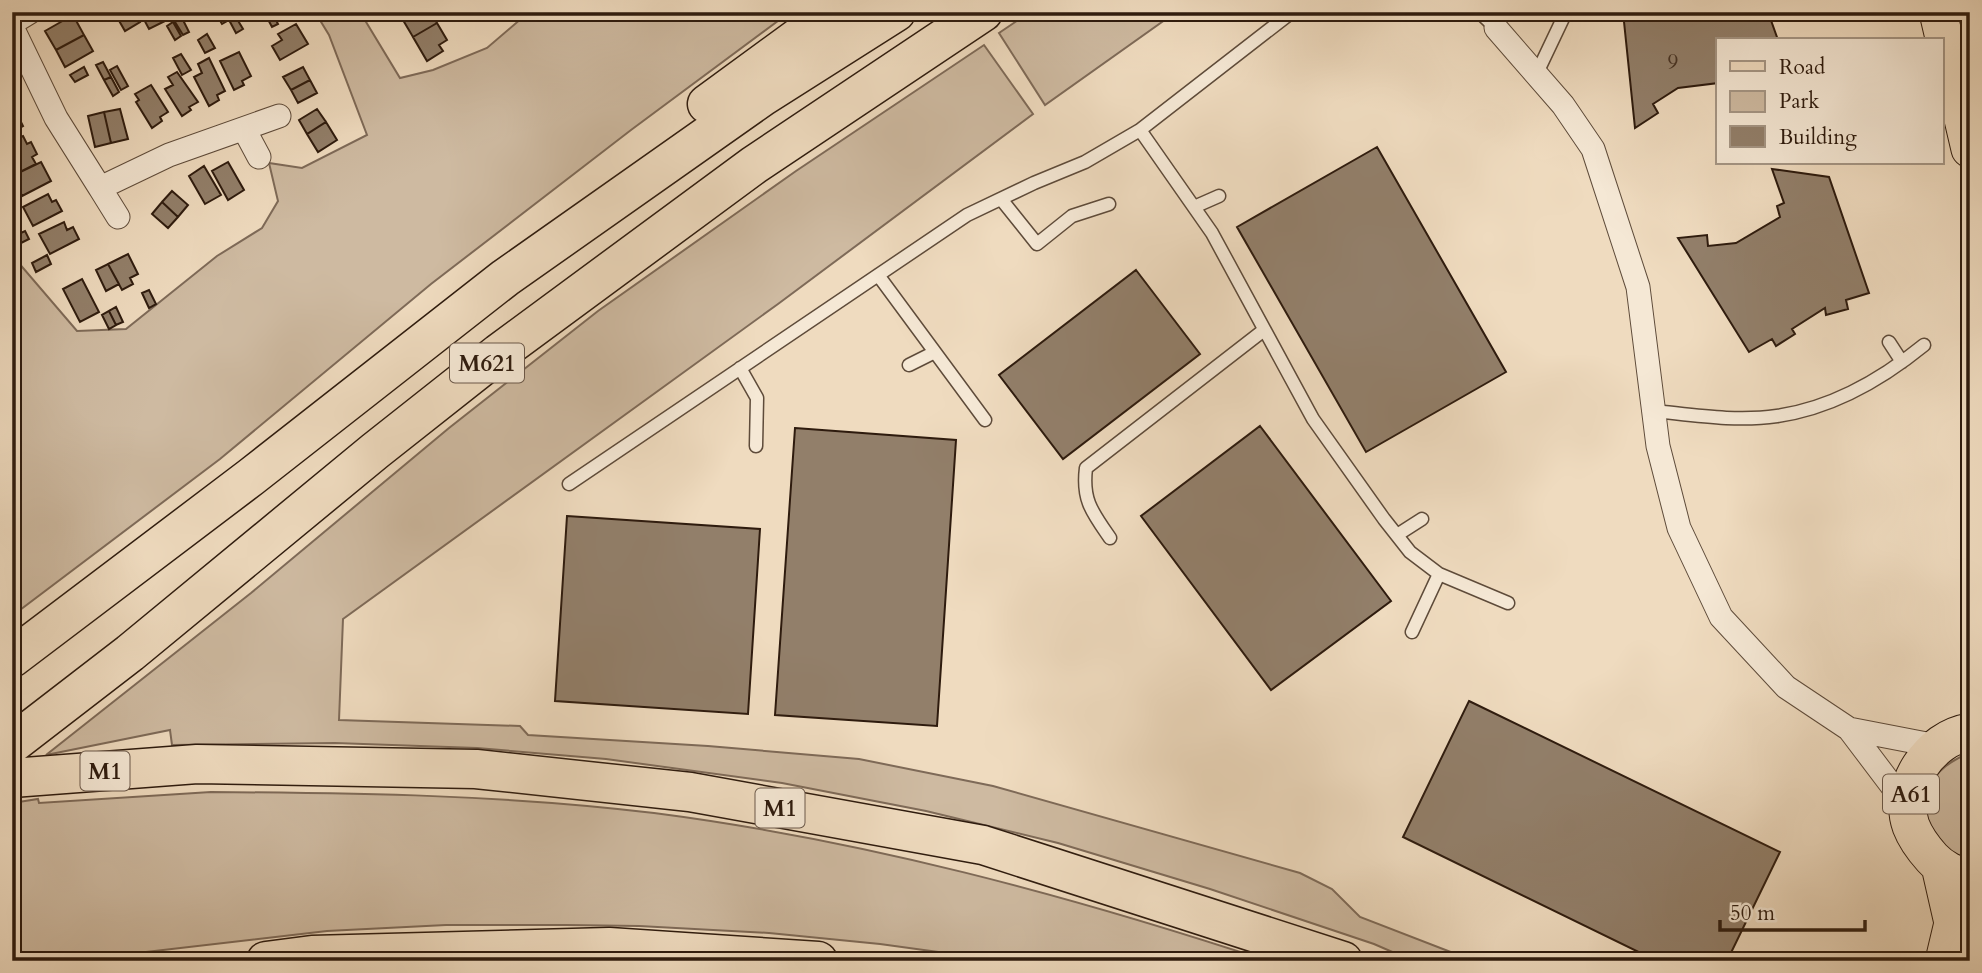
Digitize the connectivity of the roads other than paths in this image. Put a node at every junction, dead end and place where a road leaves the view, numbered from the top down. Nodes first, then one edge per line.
1 (30, 12) edge
2 (833, 12) edge
3 (896, 12) edge
4 (983, 12) edge
5 (1292, 12) edge
6 (1566, 12) edge
7 (1938, 12) edge
8 (1488, 20) edge
9 (12, 25) edge
10 (1537, 73) junction
11 (279, 116) dead end
12 (244, 129) junction
13 (1140, 130) junction
14 (1970, 149) edge
15 (259, 157) dead end
16 (100, 187) junction
17 (1219, 196) dead end
18 (1001, 199) junction
19 (1109, 204) dead end
20 (1194, 207) junction
21 (118, 218) dead end
22 (878, 275) junction
23 (440, 328) junction
24 (1264, 330) junction
25 (1889, 342) dead end
26 (1924, 345) dead end
27 (933, 353) junction
28 (1902, 362) junction
29 (909, 365) dead end
30 (740, 368) junction
31 (1654, 411) junction
32 (985, 420) dead end
33 (756, 446) dead end
34 (569, 484) dead end
35 (1422, 519) dead end
36 (1397, 535) junction
37 (1110, 538) dead end
38 (1438, 575) junction
39 (1508, 603) dead end
40 (1412, 632) dead end
41 (12, 659) edge
42 (1849, 729) junction
43 (1959, 733) edge
44 (12, 744) edge
45 (12, 778) edge
46 (1908, 807) junction
47 (1955, 872) edge
48 (266, 961) edge
49 (818, 961) edge
50 (1343, 961) edge
51 (1944, 961) edge

1 - 9 street
2 - 23 highway, M621
3 - 23 highway, M621
4 - 44 highway, M621
5 - 13 lane
6 - 10 lane
7 - 14 main road
8 - 10 street
9 - 16 street
10 - 31 street
11 - 12 street
12 - 15 street
12 - 16 street
13 - 18 lane
13 - 20 lane
16 - 21 street
17 - 20 lane
18 - 19 lane
18 - 22 lane
20 - 24 lane
22 - 27 lane
22 - 30 lane
23 - 41 highway, M621
24 - 36 lane
24 - 37 lane
25 - 28 lane
26 - 28 lane
27 - 29 lane
27 - 32 lane
28 - 31 lane
30 - 33 lane
30 - 34 lane
31 - 42 street
35 - 36 lane
36 - 38 lane
38 - 39 lane
38 - 40 lane
42 - 43 street
42 - 46 street
43 - 46 main road, A61
45 - 50 highway, M1
46 - 47 main road, A61
47 - 51 main road, A61
48 - 49 highway

